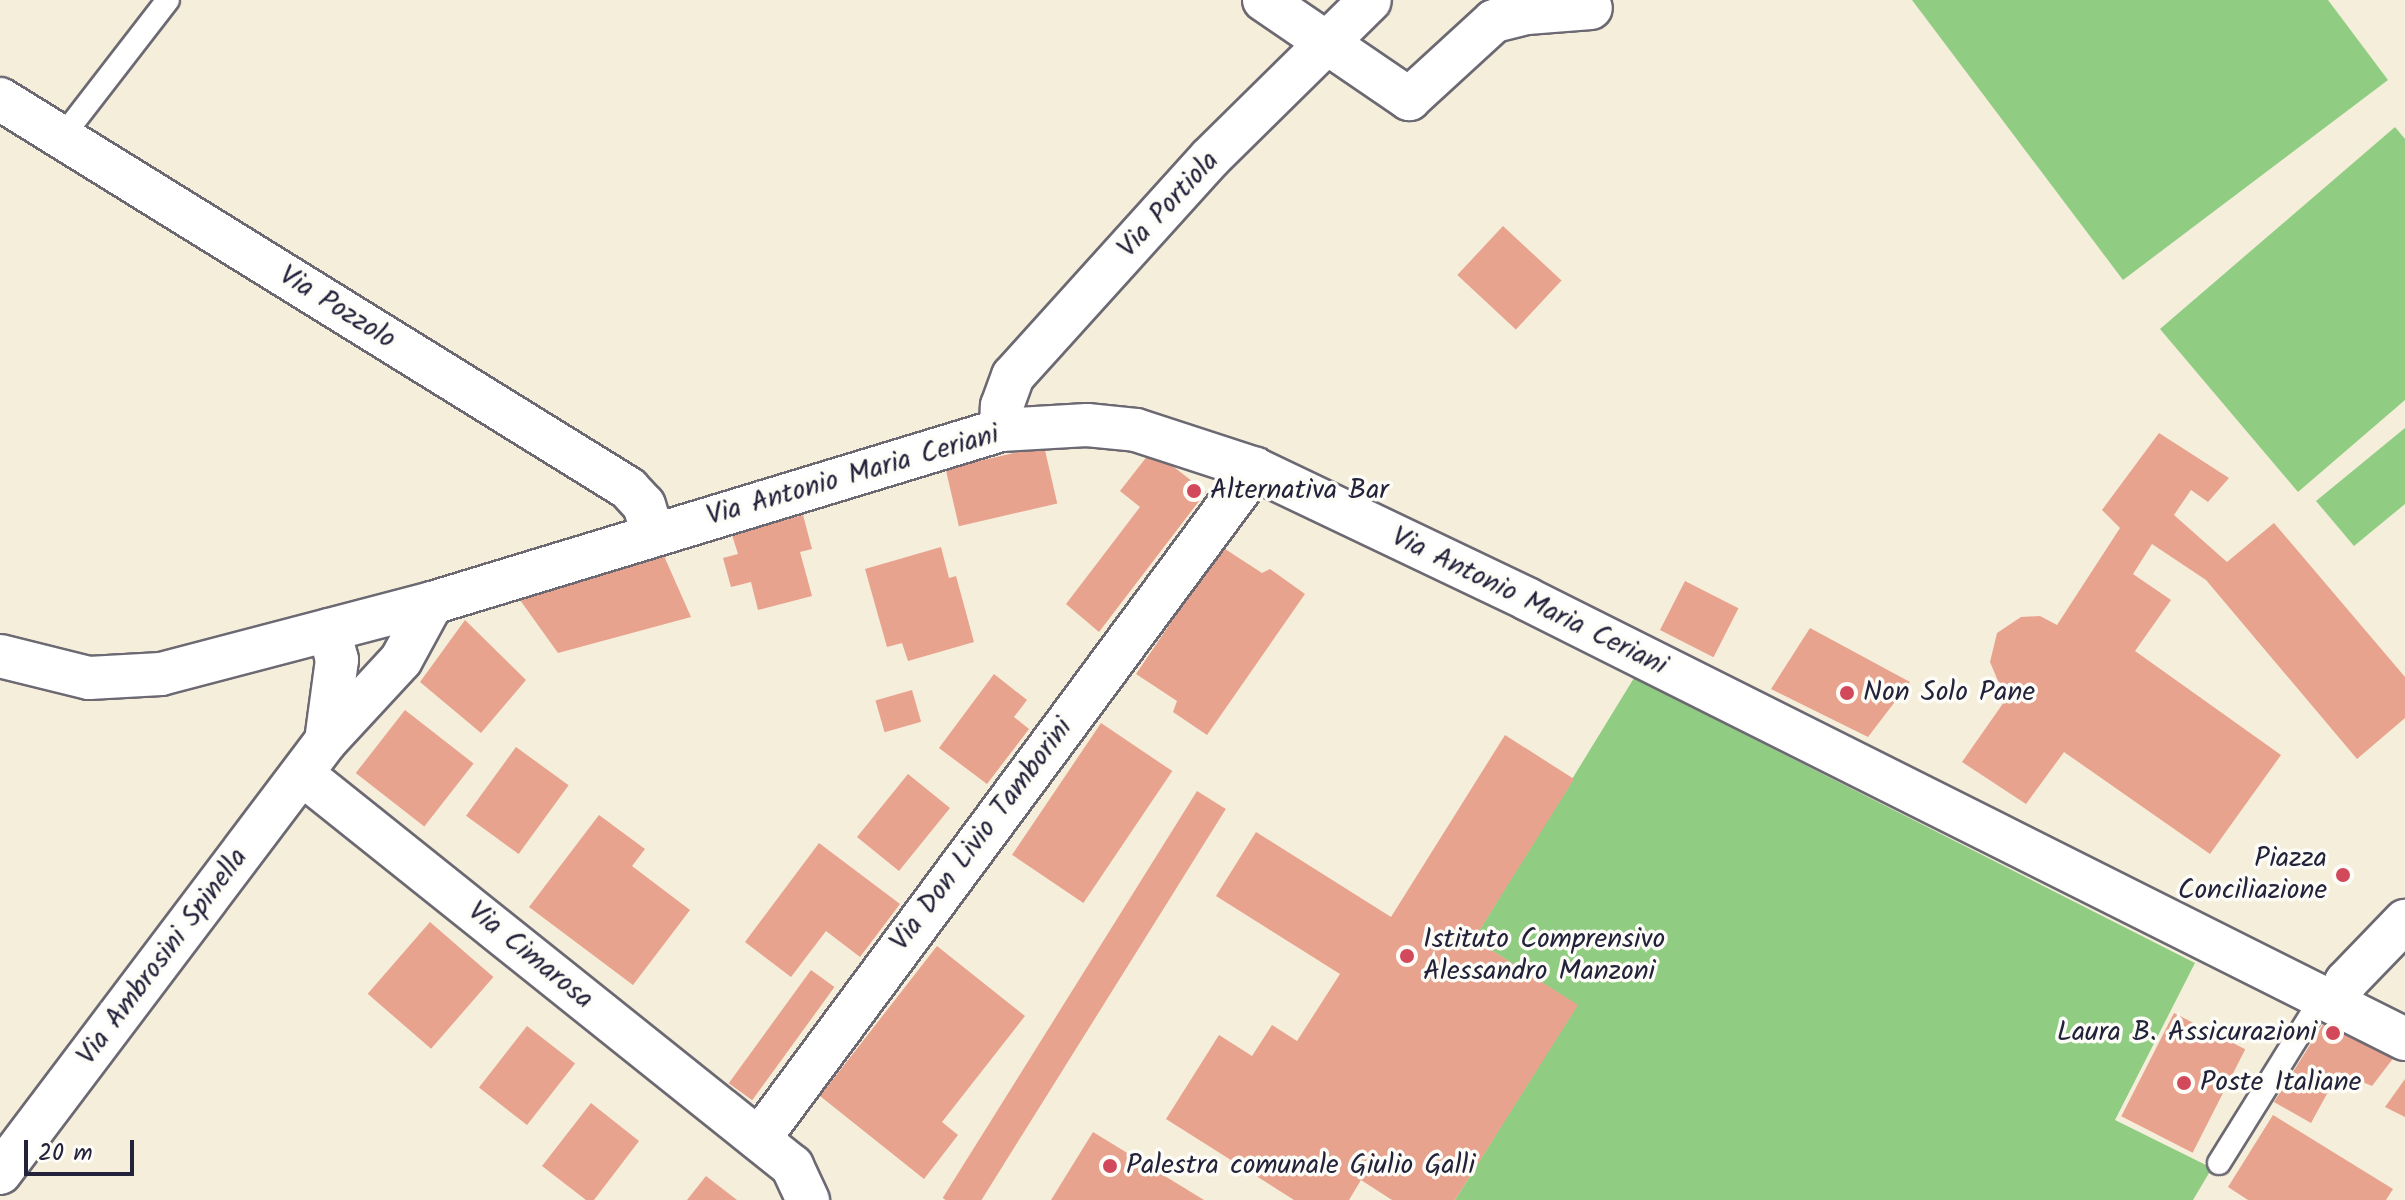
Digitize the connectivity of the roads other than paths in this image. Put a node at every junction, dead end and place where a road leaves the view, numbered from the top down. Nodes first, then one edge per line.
1 (168, 0) edge
2 (1264, 0) edge
3 (1370, 0) edge
4 (1591, 8) dead end
5 (1330, 41) junction
6 (0, 99) edge
7 (62, 137) junction
8 (1001, 430) junction
9 (1255, 469) junction
10 (653, 535) junction
11 (432, 603) junction
12 (329, 630) junction
13 (0, 656) edge
14 (326, 741) junction
15 (302, 774) junction
16 (2405, 921) edge
17 (2337, 1003) junction
18 (2405, 1010) edge
19 (2405, 1039) edge
20 (759, 1139) junction
21 (2219, 1163) dead end
22 (0, 1173) edge
23 (808, 1200) edge

1 - 7 lane
2 - 5 street
3 - 5 street, Via Portiola
4 - 5 street
5 - 8 street, Via Portiola
6 - 7 street, Via Pozzolo
7 - 10 street, Via Pozzolo
8 - 9 street, Via Antonio Maria Ceriani
8 - 10 street, Via Antonio Maria Ceriani
9 - 17 street, Via Antonio Maria Ceriani
9 - 20 street, Via Don Livio Tamborini
10 - 11 street, Via Antonio Maria Ceriani
11 - 12 street, Via Antonio Maria Ceriani
11 - 14 street, Via Ambrosini Spinella
12 - 13 street, Via Antonio Maria Ceriani
12 - 14 street, Via Ambrosini Spinella
14 - 15 street, Via Ambrosini Spinella
15 - 20 street, Via Cimarosa
15 - 22 street, Via Ambrosini Spinella
16 - 17 street
17 - 18 street
17 - 19 street, Via Antonio Maria Ceriani
17 - 21 lane
20 - 23 street

